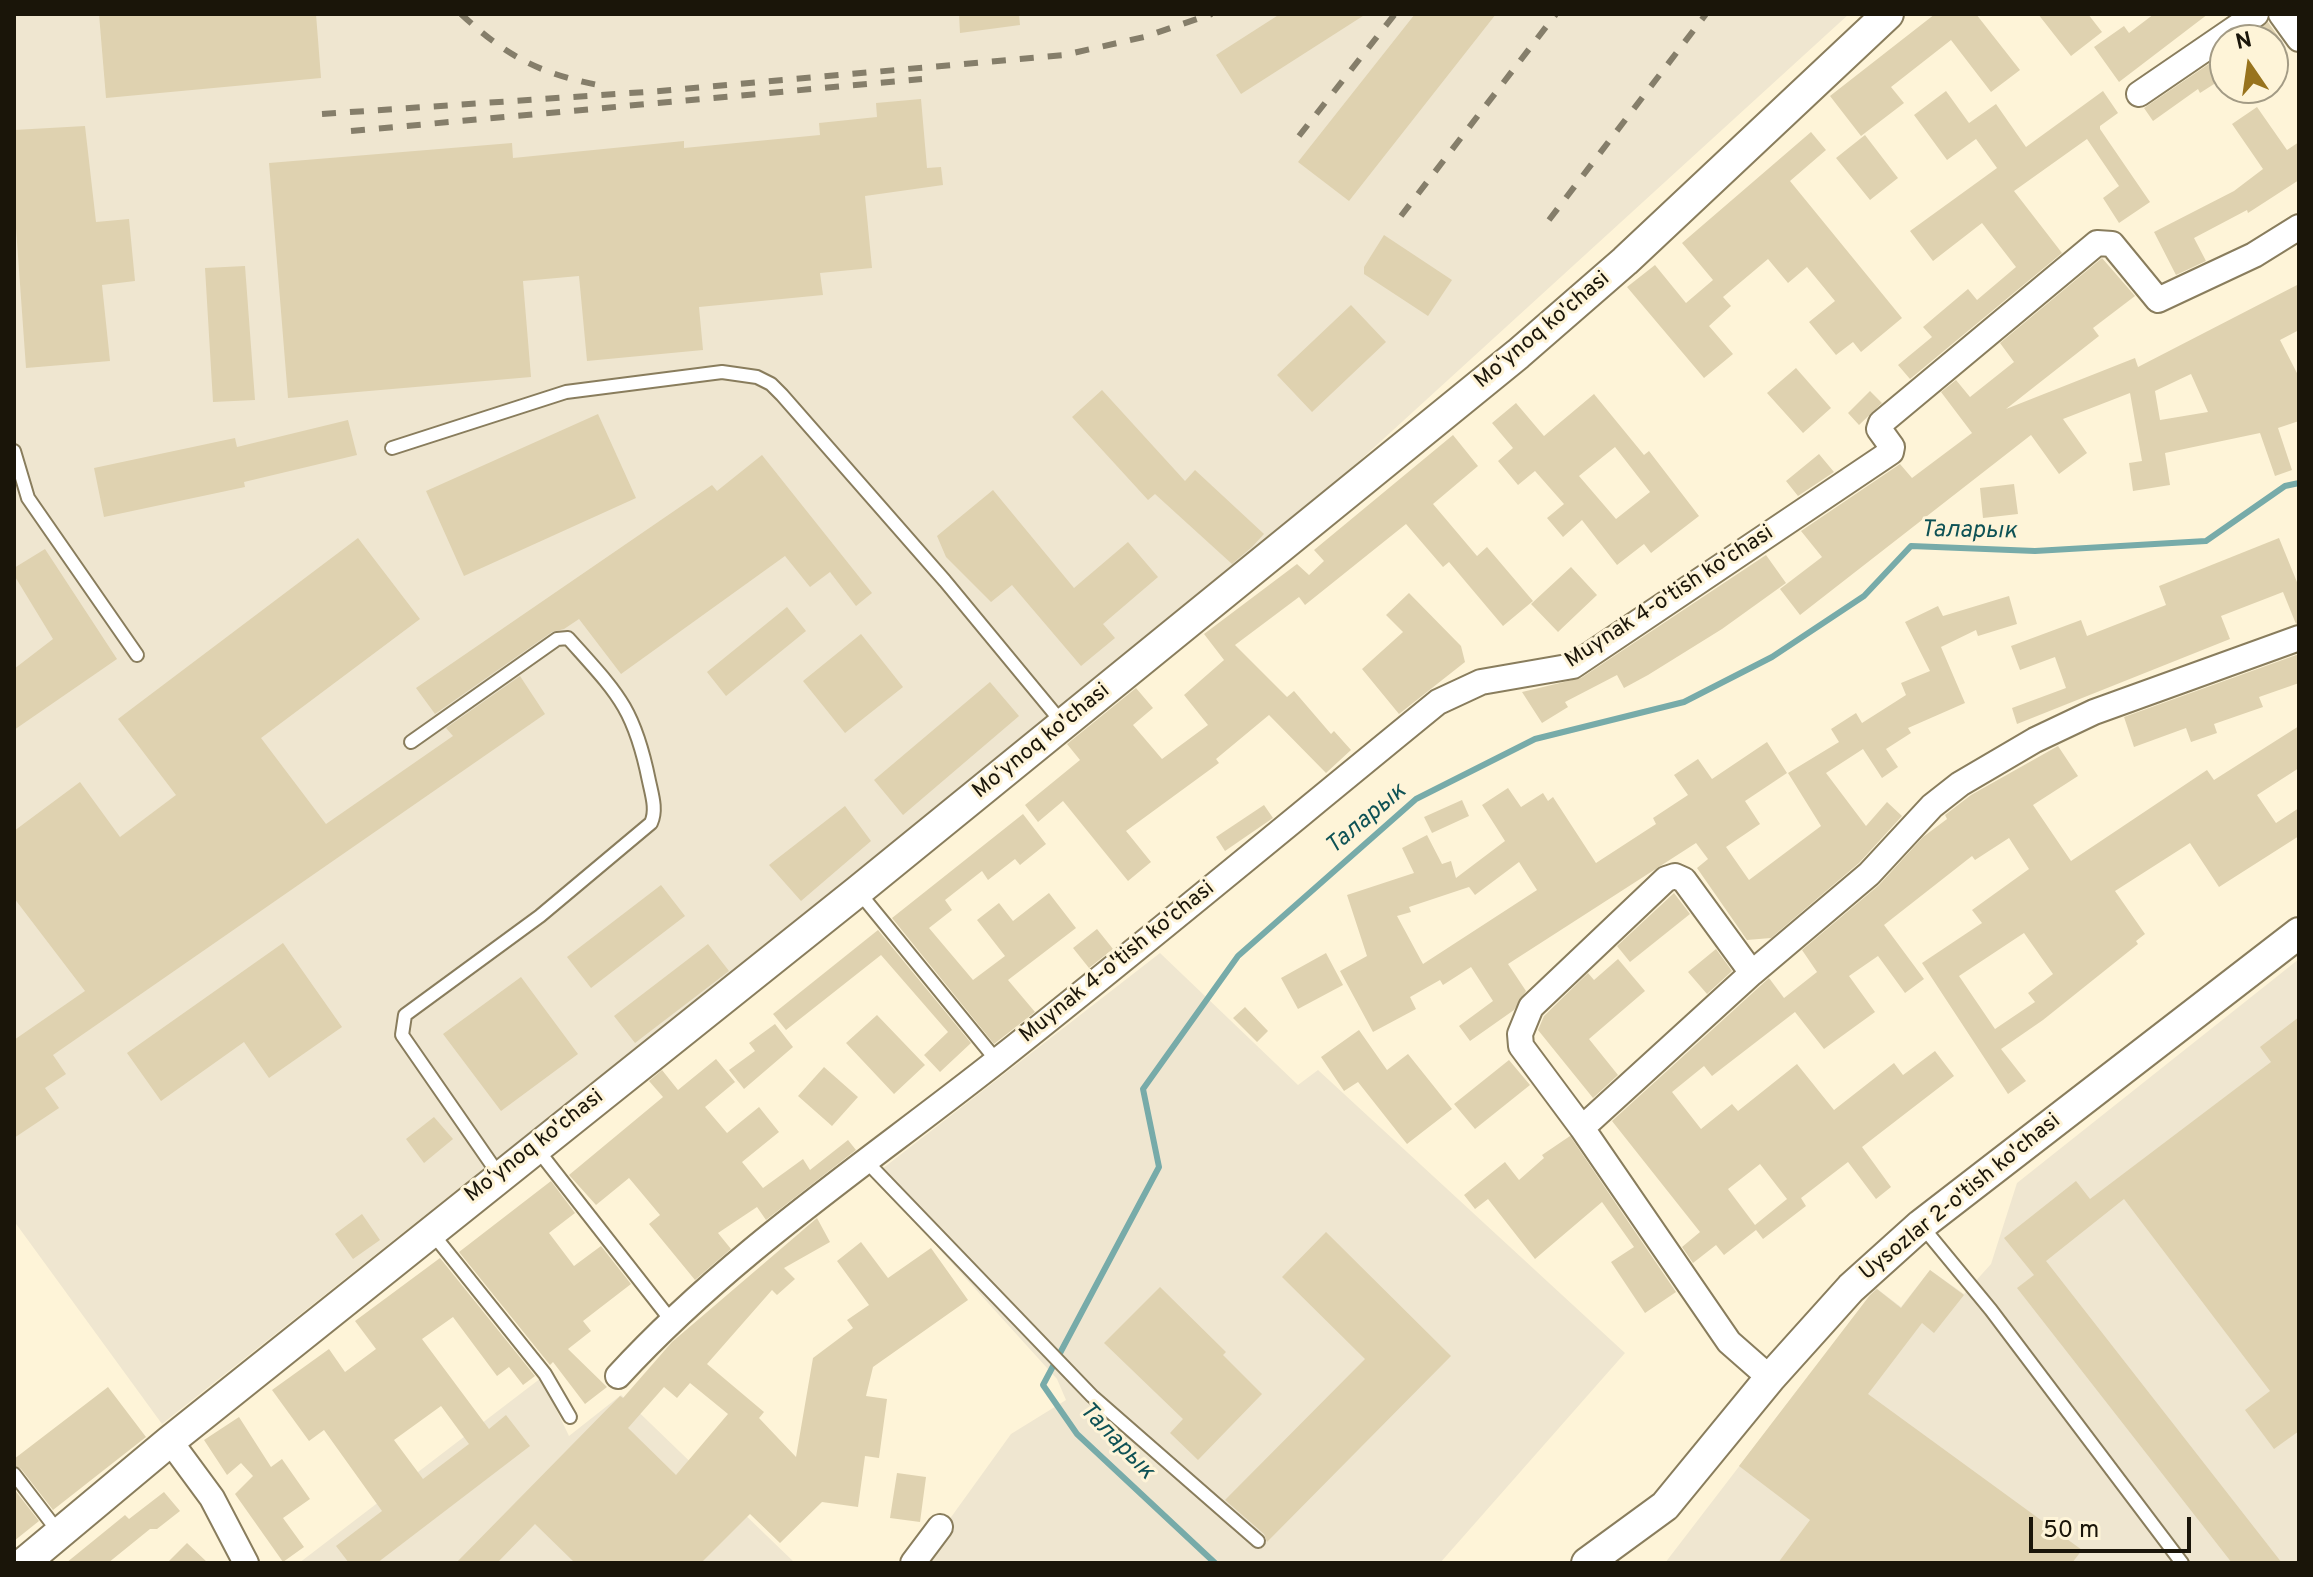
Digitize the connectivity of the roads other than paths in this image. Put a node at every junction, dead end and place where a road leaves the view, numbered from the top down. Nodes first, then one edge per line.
1 (1888, 14) edge
2 (2256, 14) edge
3 (2281, 14) edge
4 (2299, 39) edge
5 (2139, 94) dead end
6 (2299, 227) edge
7 (392, 448) dead end
8 (14, 451) edge
9 (2299, 638) edge
10 (137, 655) dead end
11 (1064, 725) junction
12 (411, 742) dead end
13 (858, 891) junction
14 (2299, 933) edge
15 (1752, 973) junction
16 (997, 1061) junction
17 (1582, 1128) junction
18 (535, 1147) junction
19 (865, 1160) junction
20 (499, 1175) junction
21 (1921, 1225) junction
22 (430, 1231) junction
23 (670, 1319) junction
24 (618, 1376) dead end
25 (1770, 1378) junction
26 (570, 1417) dead end
27 (170, 1441) junction
28 (14, 1474) edge
29 (940, 1527) dead end
30 (60, 1534) junction
31 (1258, 1541) dead end
32 (24, 1563) edge
33 (246, 1563) edge
34 (913, 1563) edge
35 (1587, 1563) edge
36 (2182, 1563) edge

1 - 11 street, Moʻynoq ko'chasi
2 - 5 street
3 - 4 street
6 - 16 street, Muynak 4-o'tish ko'chasi
7 - 11 lane
8 - 10 lane
9 - 15 street
11 - 13 street, Moʻynoq ko'chasi
12 - 20 lane
13 - 16 lane
13 - 18 street, Moʻynoq ko'chasi
14 - 21 street, Uysozlar 2-o'tish ko'chasi
15 - 17 street
15 - 17 street
16 - 19 street, Muynak 4-o'tish ko'chasi
17 - 25 street
18 - 20 street, Moʻynoq ko'chasi
18 - 23 lane
19 - 23 street, Muynak 4-o'tish ko'chasi
19 - 31 lane
20 - 22 street, Moʻynoq ko'chasi
21 - 25 street, Uysozlar 2-o'tish ko'chasi
21 - 36 lane
22 - 26 lane
22 - 27 street, Moʻynoq ko'chasi
23 - 24 street, Muynak 4-o'tish ko'chasi
25 - 35 street, Uysozlar 2-o'tish ko'chasi
27 - 30 street, Moʻynoq ko'chasi
27 - 33 street
28 - 30 lane
29 - 34 street
30 - 32 street, Moʻynoq ko'chasi

